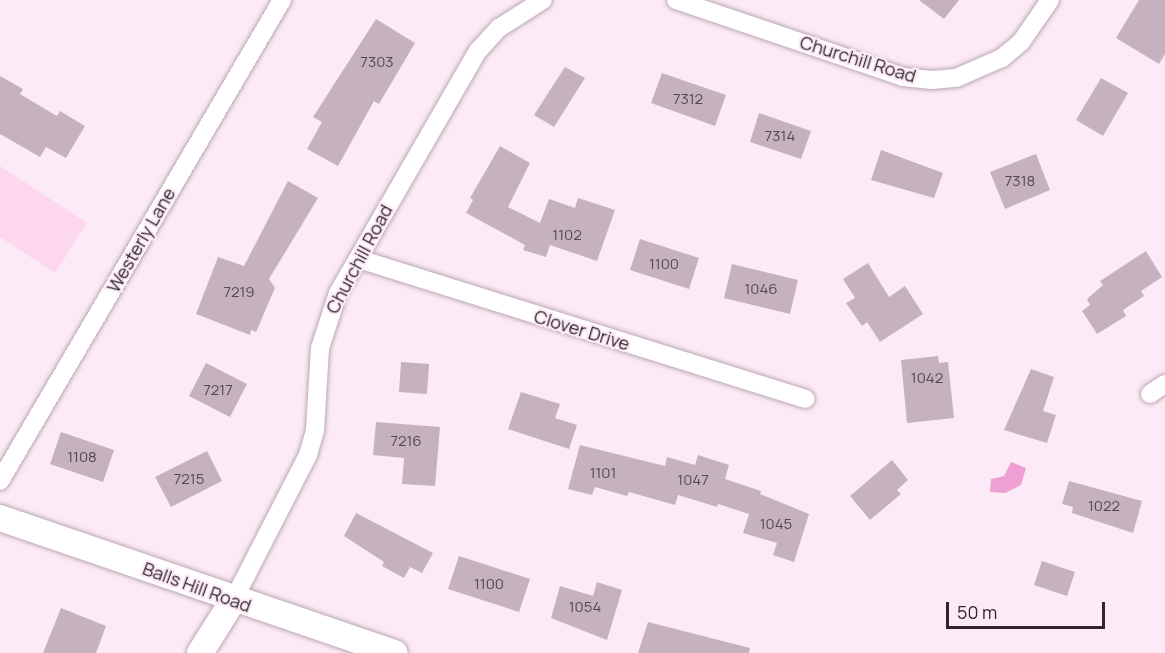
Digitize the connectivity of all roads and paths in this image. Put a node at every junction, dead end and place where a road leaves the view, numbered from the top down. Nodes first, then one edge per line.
1 (282, 0) edge
2 (543, 0) edge
3 (676, 0) edge
4 (1050, 0) edge
5 (358, 259) junction
6 (806, 399) dead end
7 (0, 481) edge
8 (0, 518) edge
9 (234, 599) junction
10 (200, 653) edge
11 (395, 653) edge

1 - 7 street, Westerly Lane
2 - 5 street, Churchill Road
3 - 4 street, Churchill Road
5 - 6 street, Clover Drive
5 - 9 street, Churchill Road
8 - 9 street, Balls Hill Road
9 - 10 street, Churchill Road
9 - 11 street, Balls Hill Road

